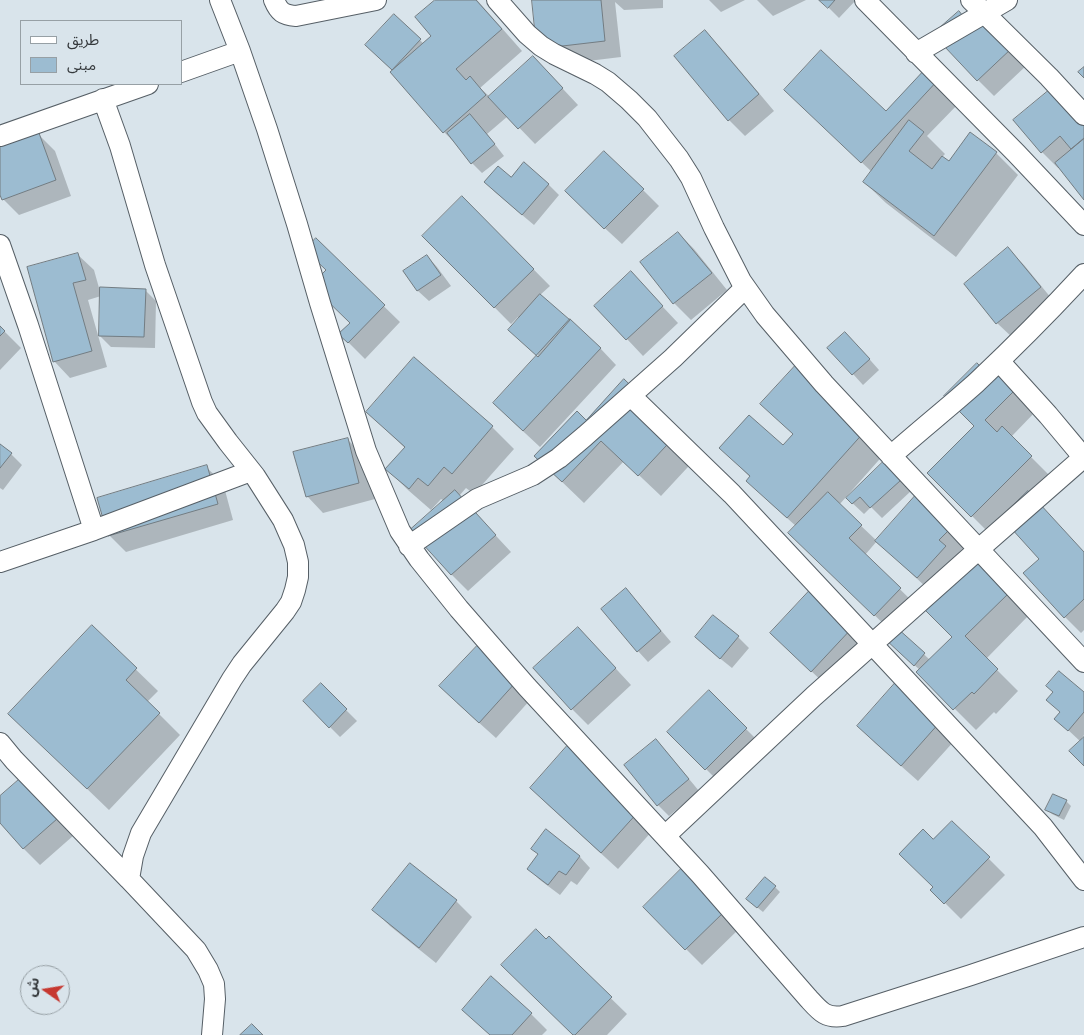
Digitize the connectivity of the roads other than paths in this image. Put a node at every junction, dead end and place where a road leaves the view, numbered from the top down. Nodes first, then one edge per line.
1 (220, 0) edge
2 (274, 0) edge
3 (376, 0) edge
4 (497, 0) edge
5 (865, 0) edge
6 (1007, 0) edge
7 (978, 7) edge
8 (240, 51) junction
9 (916, 52) junction
10 (182, 72) edge
11 (145, 85) edge
12 (103, 100) junction
13 (1084, 115) edge
14 (0, 136) edge
15 (1084, 225) edge
16 (0, 245) edge
17 (1084, 274) edge
18 (745, 288) junction
19 (999, 361) junction
20 (631, 396) junction
21 (891, 456) junction
22 (1084, 457) edge
23 (251, 471) junction
24 (94, 530) junction
25 (409, 546) junction
26 (979, 548) junction
27 (0, 562) edge
28 (872, 645) junction
29 (1084, 662) edge
30 (0, 743) edge
31 (665, 836) junction
32 (129, 879) junction
33 (1084, 880) edge
34 (1084, 937) edge
35 (212, 1035) edge

1 - 8 street
2 - 3 street
4 - 18 street
5 - 9 street
6 - 7 street
7 - 9 street
7 - 13 street
8 - 10 street
8 - 25 street
9 - 15 street
11 - 12 street
12 - 14 street
12 - 23 street
16 - 24 street
17 - 19 street
18 - 20 street
18 - 21 street
19 - 21 street
19 - 22 street
20 - 25 street
20 - 28 street
21 - 26 street
22 - 26 street
23 - 24 street
23 - 32 street
24 - 27 street
25 - 31 street
26 - 28 street
26 - 29 street
28 - 31 street
28 - 33 street
30 - 32 street
31 - 34 street
32 - 35 street

